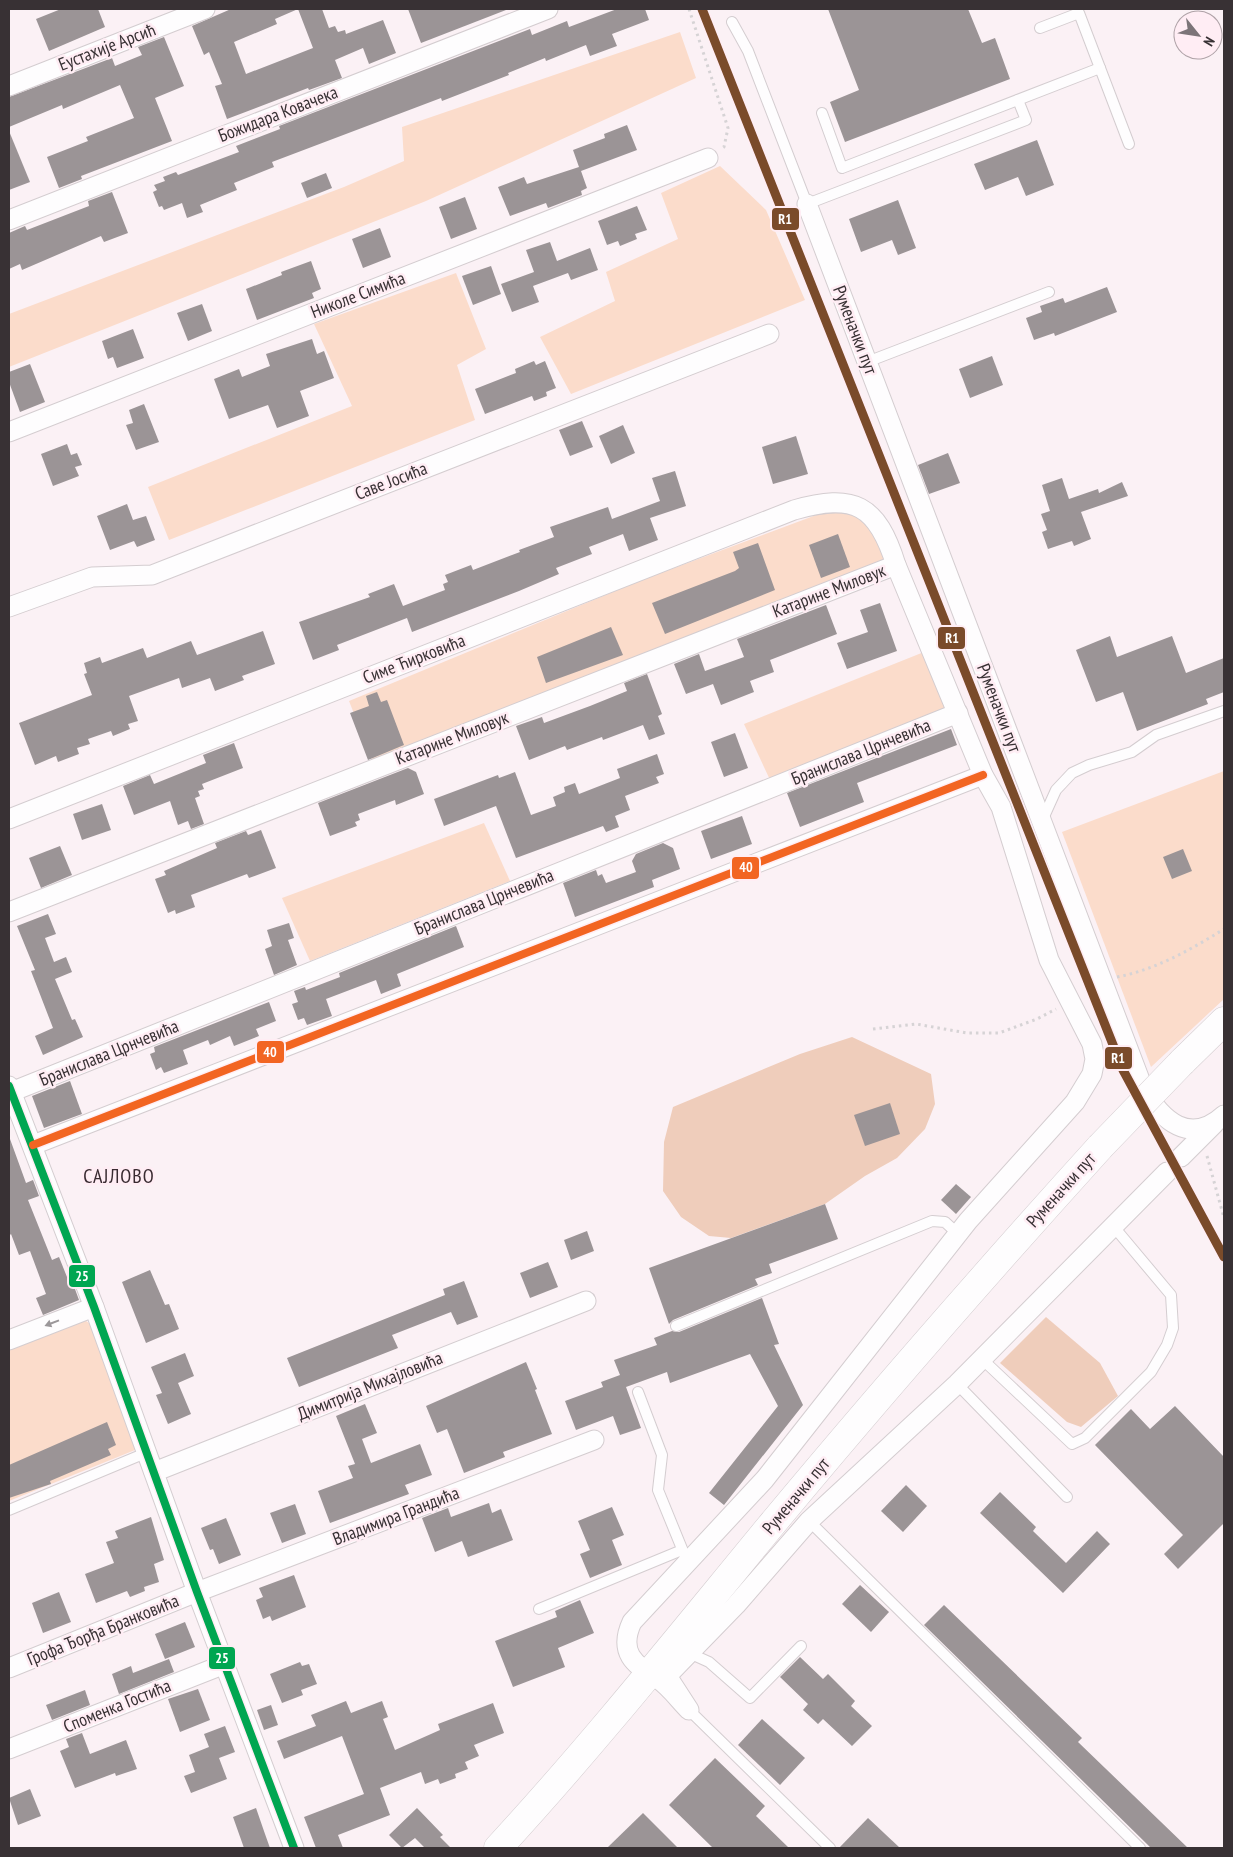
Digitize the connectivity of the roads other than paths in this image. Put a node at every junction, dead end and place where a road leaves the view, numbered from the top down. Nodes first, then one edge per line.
1 (205, 9) edge
2 (548, 9) edge
3 (732, 22) dead end
4 (1040, 28) dead end
5 (1100, 68) junction
6 (9, 86) edge
7 (1018, 100) junction
8 (822, 113) dead end
9 (1129, 144) dead end
10 (708, 158) road end
11 (806, 204) junction
12 (9, 220) edge
13 (1049, 292) dead end
14 (769, 334) dead end
15 (867, 362) junction
16 (9, 432) edge
17 (896, 565) junction
18 (9, 607) edge
19 (1224, 711) edge
20 (958, 714) junction
21 (983, 775) junction
22 (9, 818) edge
23 (1042, 822) junction
24 (9, 912) edge
25 (1224, 1021) edge
26 (10, 1089) edge
27 (1220, 1118) edge
28 (33, 1145) junction
29 (1181, 1157) dead end
30 (1167, 1172) dead end
31 (1114, 1227) junction
32 (958, 1234) junction
33 (586, 1301) dead end
34 (94, 1307) junction
35 (676, 1326) dead end
36 (9, 1340) edge
37 (982, 1359) junction
38 (957, 1384) junction
39 (638, 1392) dead end
40 (594, 1440) dead end
41 (148, 1452) junction
42 (154, 1472) junction
43 (1067, 1496) dead end
44 (9, 1510) edge
45 (809, 1521) junction
46 (685, 1555) junction
47 (198, 1592) junction
48 (539, 1609) dead end
49 (801, 1646) dead end
50 (689, 1653) junction
51 (225, 1664) junction
52 (9, 1668) edge
53 (649, 1675) junction
54 (689, 1710) junction
55 (9, 1749) edge
56 (294, 1848) edge
57 (498, 1848) edge
58 (830, 1848) edge
59 (1140, 1848) edge

1 - 6 street, Еустахије Арсић
2 - 12 street, Божидара Ковачека
3 - 11 lane
4 - 5 lane
5 - 7 lane
5 - 9 lane
7 - 8 lane
7 - 11 lane
10 - 16 street, Николе Симића
11 - 15 street, Руменачки пут
13 - 15 lane
14 - 18 street, Саве Јосића
15 - 23 street, Руменачки пут
17 - 20 street, Симе Ћирковића
17 - 22 street, Симе Ћирковића
17 - 24 street, Катарине Миловук
19 - 23 lane
20 - 21 street, Симе Ћирковића
20 - 26 street, Бранислава Црнчевића
21 - 28 street
21 - 32 street, Симе Ћирковића
23 - 27 street, Руменачки пут
25 - 53 main road, Руменачки пут, bridge
26 - 28 street
27 - 29 street
28 - 34 street
30 - 31 street
31 - 37 street
31 - 37 lane
32 - 35 lane
32 - 46 street, Симе Ћирковића
33 - 42 street, Димитрија Михајловића
34 -> 36 street
34 - 41 street
37 - 38 street
38 - 43 lane
38 - 45 street
39 - 46 lane
40 - 47 street, Владимира Грандића
41 - 42 street
41 - 44 lane
42 - 47 street
45 - 50 street
45 - 59 lane
46 - 48 lane
46 - 53 street, Симе Ћирковића
47 - 51 street
47 - 52 street, Грофа Ђорђа Бранковића
49 - 50 lane
50 - 54 street
51 - 55 street, Споменка Гостића
51 - 56 street
53 - 54 street, Симе Ћирковића
53 - 57 main road, Руменачки пут
54 - 58 lane

